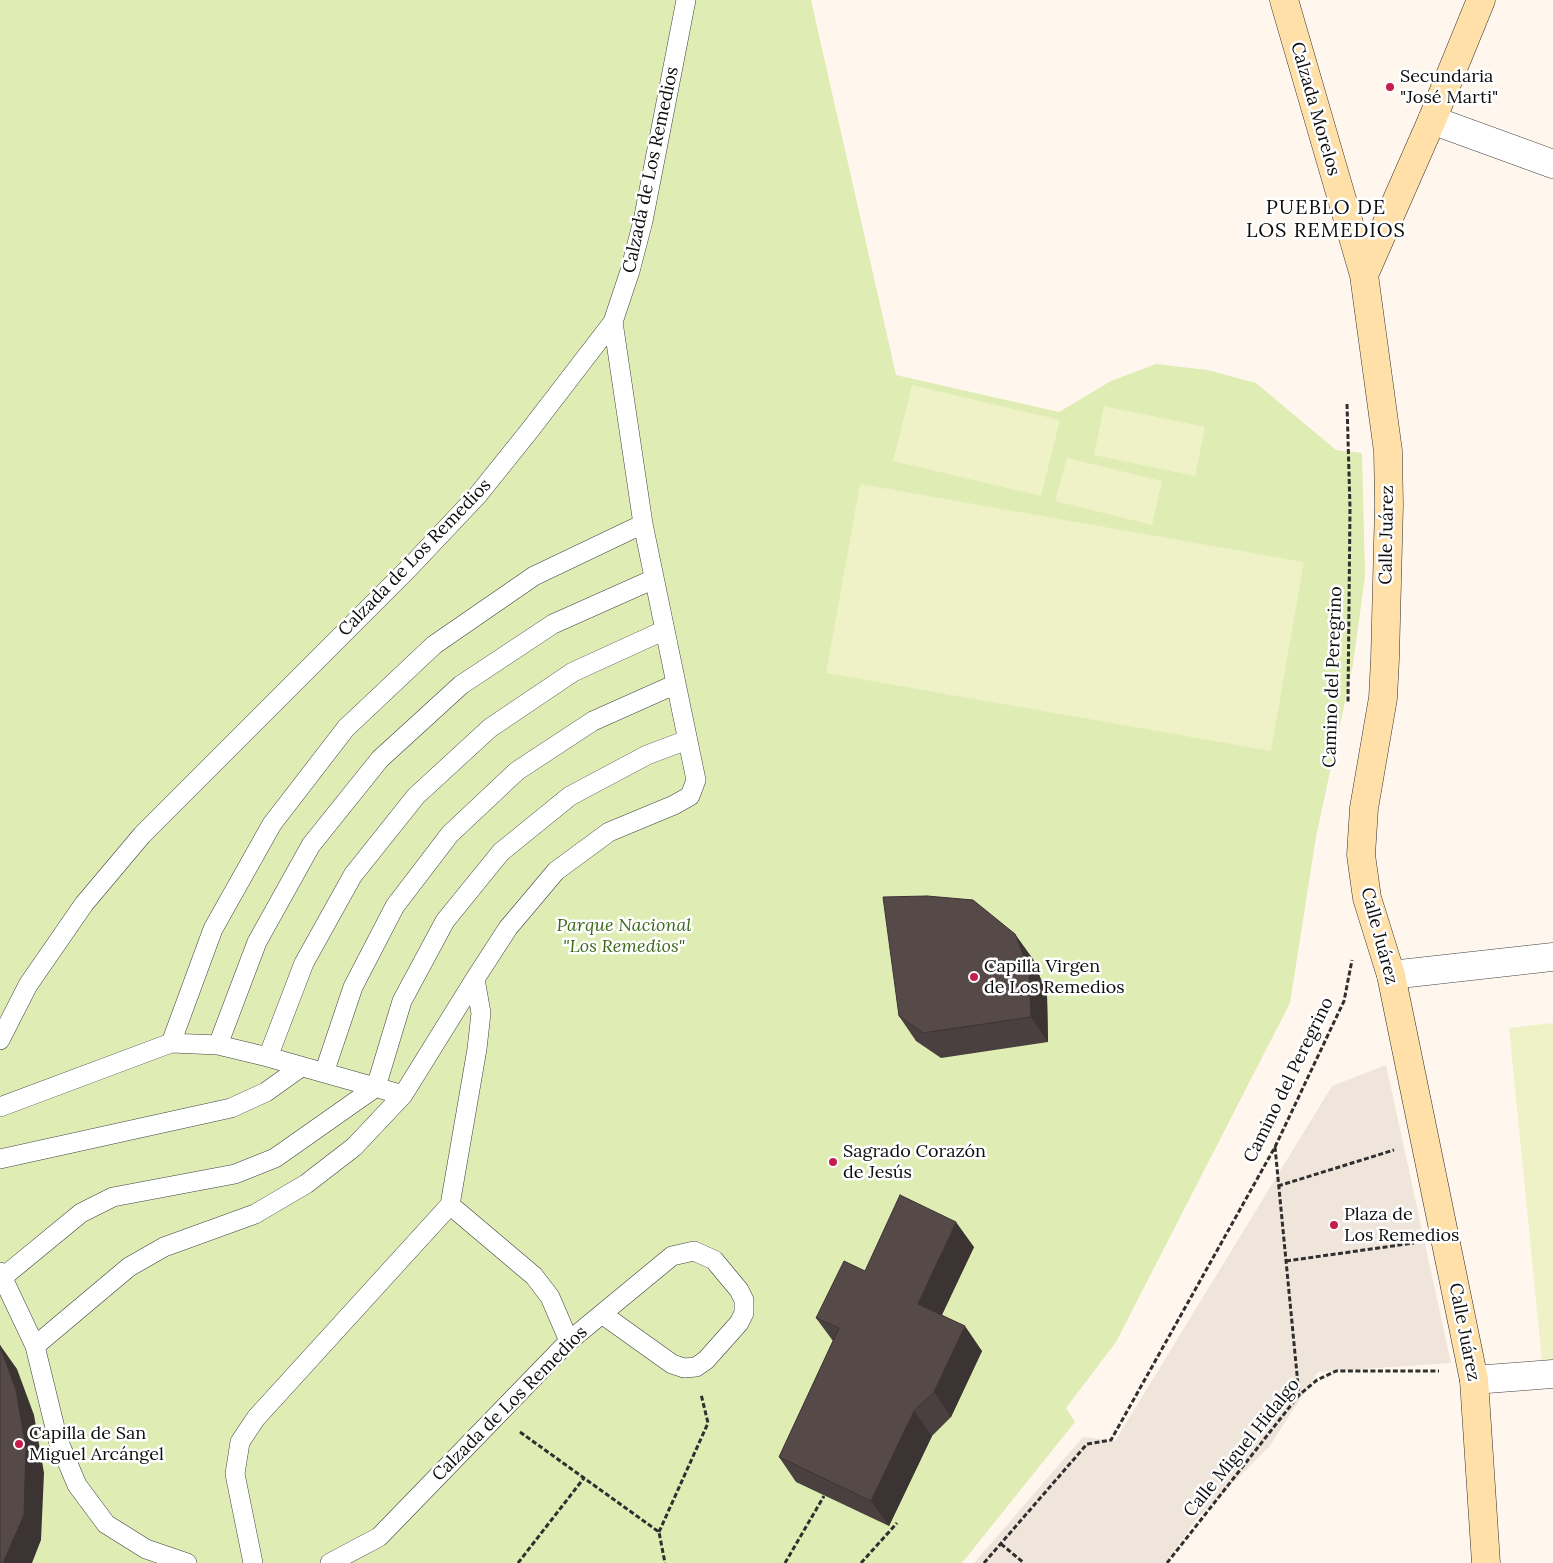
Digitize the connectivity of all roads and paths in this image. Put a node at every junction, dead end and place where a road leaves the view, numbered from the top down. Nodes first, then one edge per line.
1 (686, 0) edge
2 (1284, 0) edge
3 (1481, 0) edge
4 (1432, 120) junction
5 (1553, 164) edge
6 (1364, 275) junction
7 (613, 322) junction
8 (1347, 403) dead end
9 (643, 524) junction
10 (654, 579) junction
11 (665, 630) junction
12 (676, 684) junction
13 (1348, 712) dead end
14 (687, 740) junction
15 (1351, 950) dead end
16 (1553, 957) edge
17 (1391, 975) junction
18 (475, 979) junction
19 (0, 1040) edge
20 (171, 1043) junction
21 (218, 1045) junction
22 (268, 1057) junction
23 (301, 1067) junction
24 (324, 1073) junction
25 (376, 1086) junction
26 (403, 1095) junction
27 (0, 1107) edge
28 (1425, 1140) junction
29 (1275, 1147) junction
30 (0, 1159) edge
31 (1278, 1186) junction
32 (450, 1205) junction
33 (1445, 1238) junction
34 (1286, 1261) junction
35 (1, 1275) edge
36 (602, 1314) junction
37 (569, 1341) junction
38 (35, 1346) junction
39 (696, 1367) junction
40 (1553, 1374) edge
41 (1473, 1376) junction
42 (1299, 1395) junction
43 (497, 1416) junction
44 (584, 1478) junction
45 (824, 1496) edge
46 (897, 1523) dead end
47 (658, 1532) junction
48 (1001, 1544) junction
49 (187, 1563) edge
50 (253, 1563) edge
51 (330, 1563) edge
52 (518, 1563) edge
53 (665, 1563) edge
54 (785, 1563) edge
55 (861, 1563) edge
56 (984, 1563) edge
57 (1024, 1563) edge
58 (1166, 1563) edge
59 (1486, 1563) edge

1 - 7 lane, Calzada de Los Remedios
2 - 6 main road, Calzada Morelos
3 - 4 main road
4 - 5 street
4 - 6 main road
6 - 17 main road, Calle Juárez
7 - 9 lane
7 - 19 lane, Calzada de Los Remedios
8 - 13 path, Camino del Peregrino
9 - 10 lane
9 - 20 lane
10 - 11 lane
10 - 21 lane
11 - 12 lane
11 - 22 lane
12 - 14 lane
12 - 24 lane
14 - 18 lane
14 - 25 lane
15 - 29 path, Camino del Peregrino
16 - 17 street
17 - 28 main road, Calle Juárez
18 - 26 lane
18 - 32 lane
20 - 21 lane
20 - 27 lane
21 - 22 lane
22 - 23 lane
23 - 24 lane
23 - 30 lane
24 - 25 lane
25 - 26 lane
25 - 35 lane
26 - 38 lane
28 - 31 path
28 - 33 main road, Calle Juárez
29 - 31 path
29 - 48 path, Camino del Peregrino
31 - 34 path
32 - 37 lane
32 - 50 lane
33 - 34 path
33 - 41 main road, Calle Juárez
34 - 42 path
35 - 38 lane
36 - 37 lane, Calzada de Los Remedios
36 - 39 lane
36 - 39 lane, Calzada de Los Remedios
37 - 43 lane, Calzada de Los Remedios
38 - 49 lane
39 - 47 path
40 - 41 street
41 - 42 path, Calle Miguel Hidalgo
41 - 59 main road, Calle Juárez
42 - 58 path, Calle Miguel Hidalgo
43 - 44 path
43 - 51 lane, Calzada de Los Remedios
44 - 47 path
44 - 52 path
45 - 54 path
46 - 55 path
47 - 53 path
48 - 56 path, Camino del Peregrino
48 - 57 path

